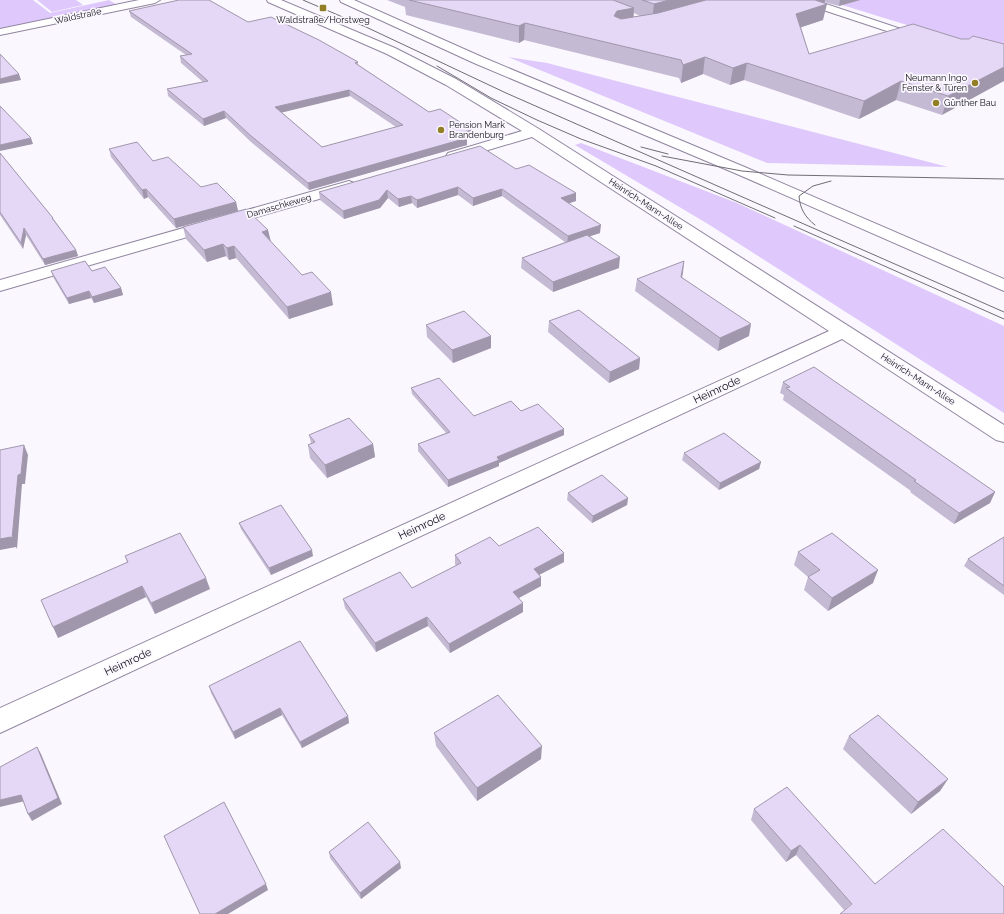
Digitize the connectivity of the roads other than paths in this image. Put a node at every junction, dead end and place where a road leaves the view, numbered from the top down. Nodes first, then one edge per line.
1 (155, 0) edge
2 (272, 0) edge
3 (345, 0) edge
4 (803, 0) edge
5 (0, 32) edge
6 (932, 43) edge
7 (534, 132) junction
8 (439, 160) edge
9 (362, 182) edge
10 (0, 286) edge
11 (1004, 286) edge
12 (844, 331) junction
13 (1004, 436) edge
14 (0, 721) edge

1 - 5 street, Waldstraße
2 - 7 street, Heinrich-Mann-Allee
3 - 11 street
4 - 6 street
7 - 8 street
7 - 12 street, Heinrich-Mann-Allee
9 - 10 street, Damaschkeweg
12 - 13 street, Heinrich-Mann-Allee
12 - 14 street, Heimrode

